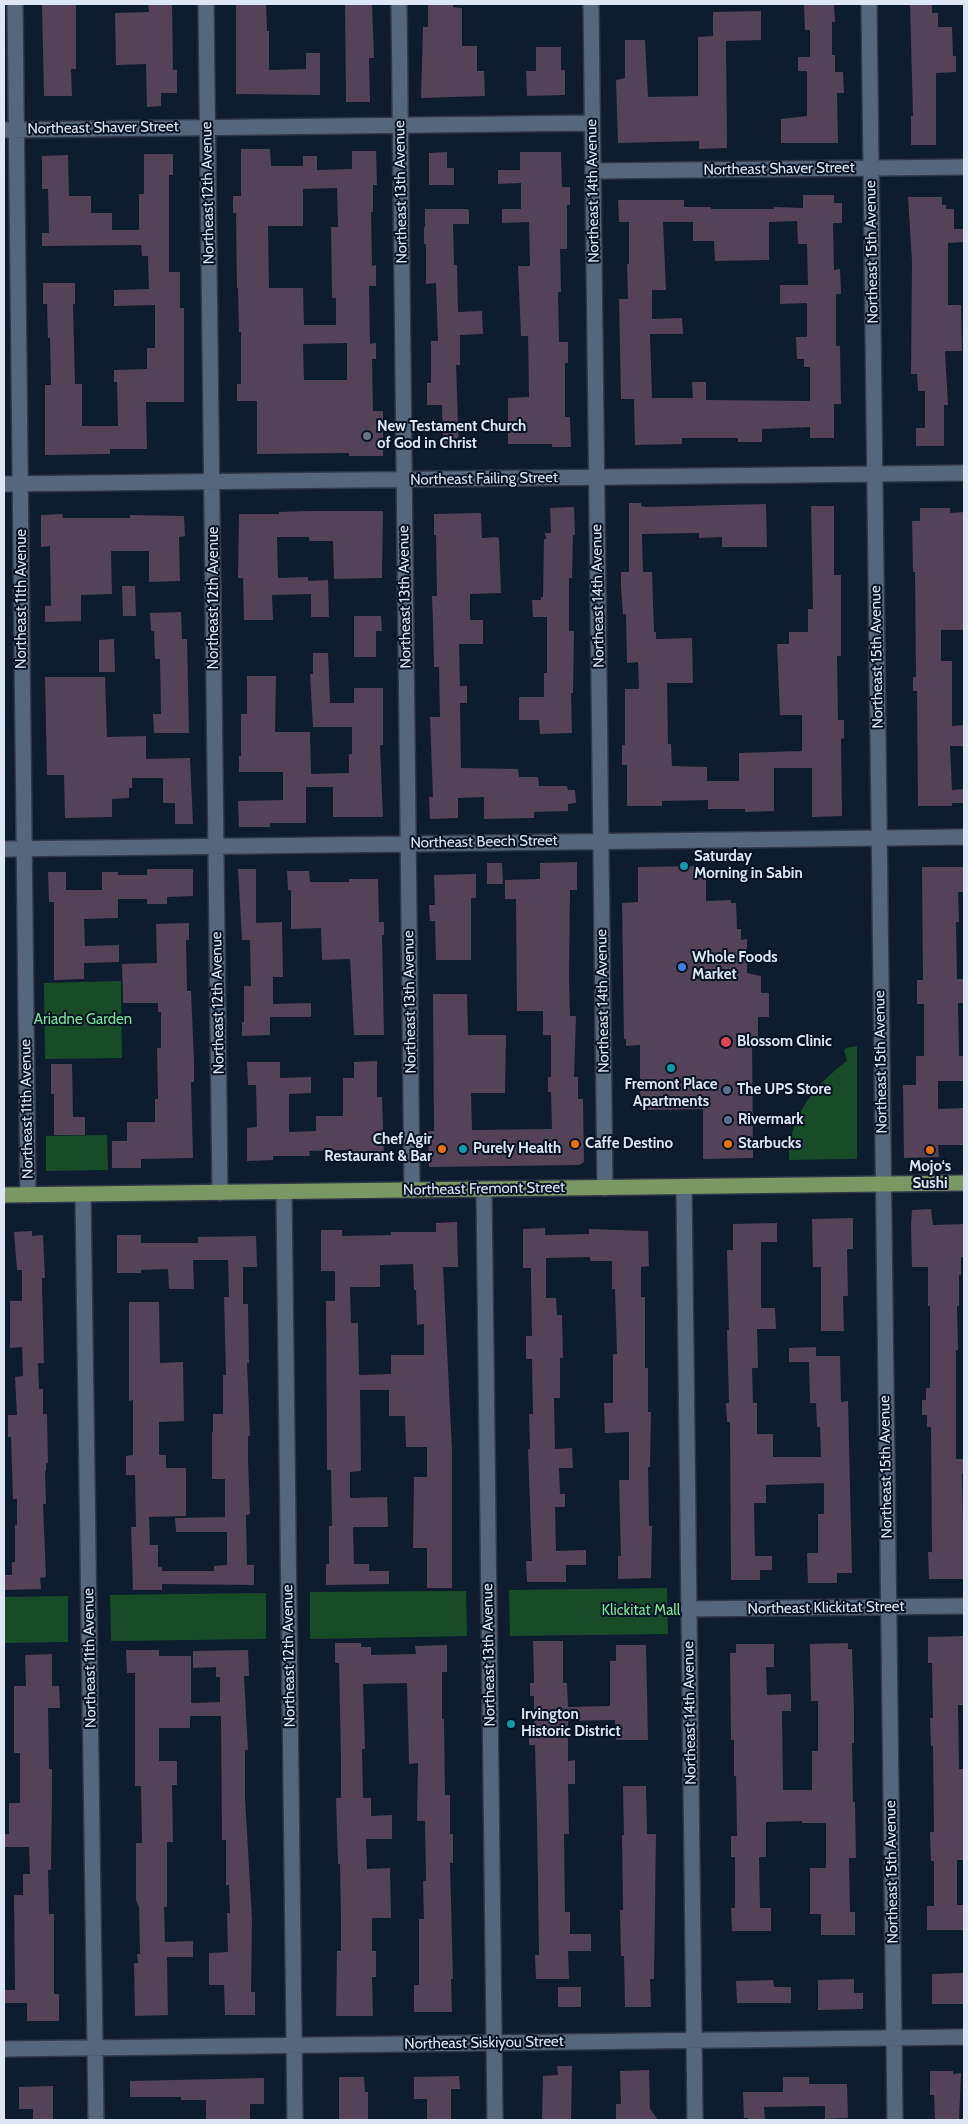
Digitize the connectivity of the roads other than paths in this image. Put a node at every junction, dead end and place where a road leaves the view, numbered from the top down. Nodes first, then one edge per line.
1 (15, 4) edge
2 (206, 4) edge
3 (399, 4) edge
4 (591, 4) edge
5 (869, 4) edge
6 (592, 123) junction
7 (401, 124) junction
8 (207, 126) junction
9 (10, 130) edge
10 (964, 167) edge
11 (871, 169) junction
12 (593, 171) junction
13 (964, 473) edge
14 (875, 474) junction
15 (596, 477) junction
16 (404, 480) junction
17 (213, 482) junction
18 (4, 484) edge
19 (21, 484) junction
20 (964, 837) edge
21 (879, 838) junction
22 (601, 840) junction
23 (408, 843) junction
24 (215, 846) junction
25 (4, 849) edge
26 (23, 849) junction
27 (964, 1183) edge
28 (883, 1184) junction
29 (684, 1187) junction
30 (605, 1188) junction
31 (484, 1189) junction
32 (412, 1190) junction
33 (284, 1192) junction
34 (220, 1193) junction
35 (4, 1195) edge
36 (28, 1195) junction
37 (83, 1195) junction
38 (964, 1606) edge
39 (888, 1607) junction
40 (688, 1609) junction
41 (964, 2037) edge
42 (894, 2038) junction
43 (694, 2040) junction
44 (494, 2043) junction
45 (294, 2046) junction
46 (95, 2048) junction
47 (4, 2049) edge
48 (96, 2120) edge
49 (296, 2120) edge
50 (495, 2120) edge
51 (695, 2120) edge
52 (895, 2120) edge

1 - 9 street, Northeast 11th Avenue
2 - 8 street, Northeast 12th Avenue
3 - 7 street, Northeast 13th Avenue
4 - 6 street, Northeast 14th Avenue
5 - 11 street, Northeast 15th Avenue
6 - 7 street, Northeast Shaver Street
6 - 12 street, Northeast 14th Avenue
7 - 8 street, Northeast Shaver Street
7 - 16 street, Northeast 13th Avenue
8 - 9 street, Northeast Shaver Street
8 - 17 street, Northeast 12th Avenue
9 - 19 street, Northeast 11th Avenue
10 - 11 street, Northeast Shaver Street
11 - 12 street, Northeast Shaver Street
11 - 14 street, Northeast 15th Avenue
12 - 15 street, Northeast 14th Avenue
13 - 14 street, Northeast Failing Street
14 - 15 street, Northeast Failing Street
14 - 21 street, Northeast 15th Avenue
15 - 16 street, Northeast Failing Street
15 - 22 street, Northeast 14th Avenue
16 - 17 street, Northeast Failing Street
16 - 23 street, Northeast 13th Avenue
17 - 19 street, Northeast Failing Street
17 - 24 street, Northeast 12th Avenue
18 - 19 street, Northeast Failing Street
19 - 26 street, Northeast 11th Avenue
20 - 21 street, Northeast Beech Street
21 - 22 street, Northeast Beech Street
21 - 28 street, Northeast 15th Avenue
22 - 23 street, Northeast Beech Street
22 - 30 street, Northeast 14th Avenue
23 - 24 street, Northeast Beech Street
23 - 32 street, Northeast 13th Avenue
24 - 26 street, Northeast Beech Street
24 - 34 street, Northeast 12th Avenue
25 - 26 street, Northeast Beech Street
26 - 36 street, Northeast 11th Avenue
27 - 28 main road, Northeast Fremont Street
28 - 29 main road, Northeast Fremont Street
28 - 39 street, Northeast 15th Avenue
29 - 30 main road, Northeast Fremont Street
29 - 40 street, Northeast 14th Avenue
30 - 31 main road, Northeast Fremont Street
31 - 32 main road, Northeast Fremont Street
31 - 44 street, Northeast 13th Avenue
32 - 33 main road, Northeast Fremont Street
33 - 34 main road, Northeast Fremont Street
33 - 45 street, Northeast 12th Avenue
34 - 37 main road, Northeast Fremont Street
35 - 36 main road, Northeast Fremont Street
36 - 37 main road, Northeast Fremont Street
37 - 46 street, Northeast 11th Avenue
38 - 39 street, Northeast Klickitat Street
39 - 40 street, Northeast Klickitat Street
39 - 42 street, Northeast 15th Avenue
40 - 43 street, Northeast 14th Avenue
41 - 42 street, Northeast Siskiyou Street
42 - 43 street, Northeast Siskiyou Street
42 - 52 street, Northeast 15th Avenue
43 - 44 street, Northeast Siskiyou Street
43 - 51 street, Northeast 14th Avenue
44 - 45 street, Northeast Siskiyou Street
44 - 50 street, Northeast 13th Avenue
45 - 46 street, Northeast Siskiyou Street
45 - 49 street, Northeast 12th Avenue
46 - 47 street, Northeast Siskiyou Street
46 - 48 street, Northeast 11th Avenue

